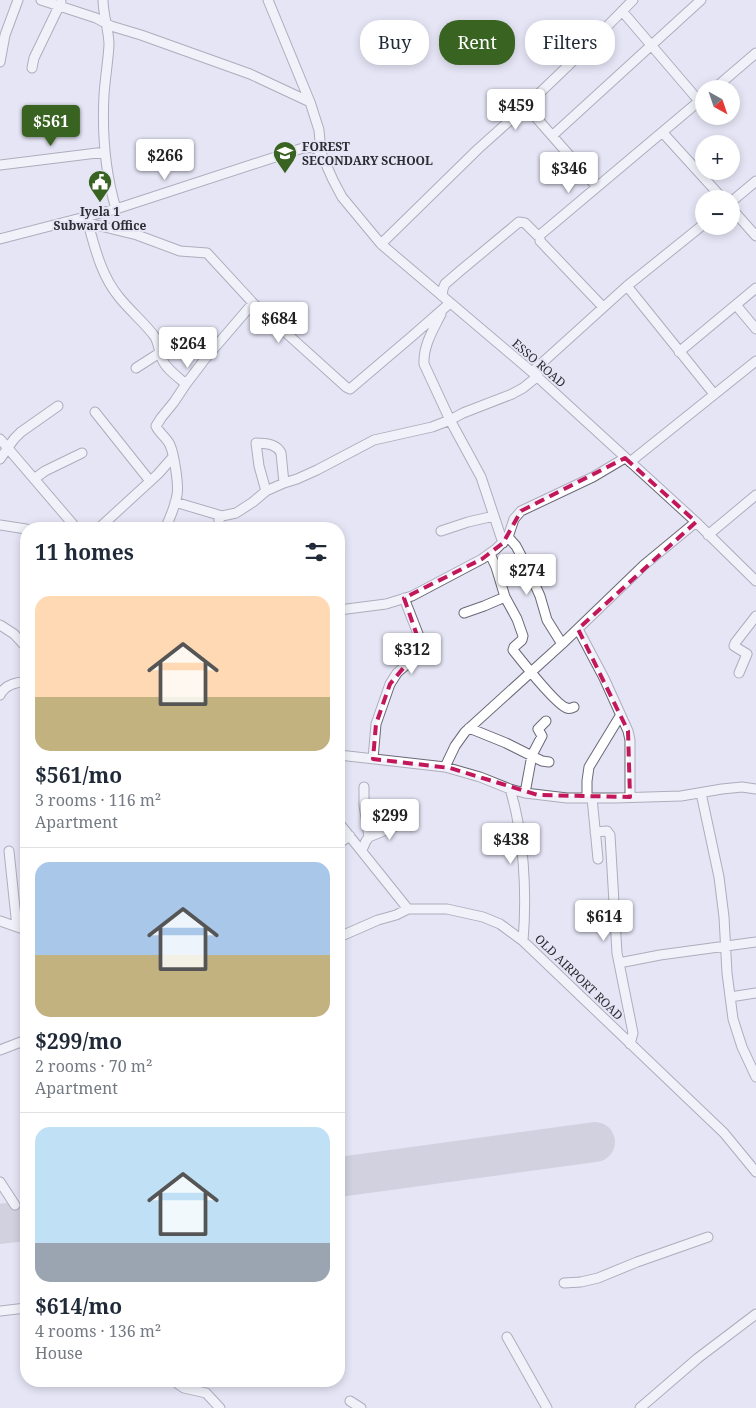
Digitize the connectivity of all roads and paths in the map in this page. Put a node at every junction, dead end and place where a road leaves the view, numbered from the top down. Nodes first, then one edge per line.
1 (18, 0) edge
2 (41, 0) edge
3 (103, 0) edge
4 (268, 0) edge
5 (633, 0) edge
6 (701, 0) edge
7 (60, 2) edge
8 (622, 11) junction
9 (107, 24) junction
10 (651, 45) junction
11 (756, 53) edge
12 (0, 62) edge
13 (32, 68) dead end
14 (724, 80) edge
15 (695, 93) edge
16 (310, 102) junction
17 (695, 104) edge
18 (526, 106) junction
19 (663, 133) junction
20 (552, 136) junction
21 (105, 152) junction
22 (321, 153) junction
23 (0, 165) edge
24 (756, 181) edge
25 (597, 187) junction
26 (715, 190) edge
27 (740, 194) edge
28 (116, 209) junction
29 (740, 218) edge
30 (87, 220) junction
31 (695, 231) edge
32 (540, 235) junction
33 (756, 236) edge
34 (0, 239) edge
35 (381, 244) junction
36 (627, 286) junction
37 (756, 288) edge
38 (442, 296) junction
39 (253, 304) junction
40 (736, 305) junction
41 (446, 306) junction
42 (603, 307) junction
43 (756, 329) edge
44 (161, 352) junction
45 (679, 352) junction
46 (756, 361) edge
47 (136, 368) dead end
48 (535, 374) junction
49 (186, 384) junction
50 (714, 394) junction
51 (58, 406) dead end
52 (95, 412) dead end
53 (450, 420) junction
54 (0, 439) edge
55 (9, 448) junction
56 (82, 453) dead end
57 (173, 457) junction
58 (0, 459) edge
59 (628, 460) junction
60 (34, 479) junction
61 (150, 481) junction
62 (284, 483) junction
63 (266, 492) junction
64 (756, 495) edge
65 (175, 502) junction
66 (222, 516) junction
67 (494, 516) junction
68 (71, 522) edge
69 (106, 522) edge
70 (168, 522) edge
71 (219, 522) edge
72 (696, 522) junction
73 (0, 525) edge
74 (20, 529) edge
75 (441, 531) dead end
76 (708, 535) junction
77 (506, 540) junction
78 (490, 554) junction
79 (756, 581) edge
80 (505, 597) junction
81 (404, 598) junction
82 (345, 609) edge
83 (464, 613) dead end
84 (756, 616) edge
85 (0, 625) edge
86 (578, 629) junction
87 (20, 640) edge
88 (562, 644) junction
89 (530, 672) junction
90 (739, 673) dead end
91 (20, 682) edge
92 (1, 691) edge
93 (574, 707) dead end
94 (620, 716) junction
95 (546, 721) dead end
96 (469, 728) junction
97 (532, 755) junction
98 (345, 756) edge
99 (373, 759) junction
100 (549, 762) dead end
101 (445, 767) junction
102 (364, 787) dead end
103 (510, 789) junction
104 (756, 789) edge
105 (525, 793) junction
106 (701, 793) junction
107 (630, 797) junction
108 (590, 798) junction
109 (408, 821) dead end
110 (345, 830) edge
111 (595, 832) junction
112 (350, 836) junction
113 (369, 837) junction
114 (345, 839) edge
115 (362, 850) junction
116 (9, 852) dead end
117 (598, 859) dead end
118 (408, 909) junction
119 (0, 922) edge
120 (17, 927) junction
121 (20, 928) edge
122 (345, 934) edge
123 (523, 941) junction
124 (756, 942) edge
125 (725, 945) junction
126 (618, 963) junction
127 (756, 993) edge
128 (730, 997) junction
129 (20, 1042) edge
130 (630, 1044) junction
131 (0, 1050) edge
132 (756, 1077) edge
133 (756, 1172) edge
134 (0, 1182) edge
135 (15, 1205) dead end
136 (708, 1237) dead end
137 (564, 1283) dead end
138 (20, 1309) edge
139 (0, 1311) edge
140 (756, 1314) edge
141 (506, 1337) dead end
142 (183, 1387) edge
143 (350, 1401) dead end
144 (220, 1408) edge
145 (361, 1408) edge
146 (547, 1408) edge
147 (640, 1408) edge

1 - 12 street
2 - 7 street
3 - 9 street
4 - 16 street
5 - 8 street
6 - 10 street
7 - 9 street
7 - 13 street
8 - 10 street
8 - 18 street
9 - 16 street
9 - 21 street
10 - 15 street
10 - 20 street
11 - 14 street
16 - 22 street
17 - 19 street
18 - 20 street
18 - 35 street
19 - 25 street
19 - 26 street
20 - 25 street
21 - 23 street
21 - 28 street
22 - 28 street
22 - 35 street, ESSO ROAD
24 - 27 street
25 - 32 street
28 - 30 street
29 - 33 street
30 - 34 street
30 - 39 street
30 - 44 street
31 - 36 street
32 - 38 street
32 - 42 street
35 - 38 street, ESSO ROAD
36 - 42 street
36 - 45 street
37 - 40 street
38 - 41 street, ESSO ROAD
39 - 41 street
39 - 49 street
40 - 43 street
40 - 45 street
41 - 48 street, ESSO ROAD
41 - 53 street
42 - 48 street
44 - 47 street
44 - 49 street
45 - 50 street
46 - 50 street
48 - 53 street
48 - 59 street, ESSO ROAD
49 - 57 street
50 - 59 street
51 - 55 street
52 - 61 street
53 - 62 street
53 - 67 street
54 - 55 street
55 - 58 street
55 - 60 street
56 - 60 street
57 - 61 street
57 - 65 street
59 - 72 street, ESSO ROAD
59 - 77 street
60 - 68 street
61 - 69 street
62 - 63 street
62 - 63 street
63 - 66 street
64 - 76 street
65 - 66 street
65 - 70 street
66 - 71 street
67 - 75 street
67 - 77 street
72 - 76 street, ESSO ROAD
72 - 86 street
73 - 74 street
76 - 79 street, ESSO ROAD
77 - 78 street
77 - 88 street
78 - 80 street
78 - 81 street
80 - 83 street
80 - 89 street
81 - 82 street
81 - 99 street
84 - 90 street
85 - 87 street
86 - 88 street
86 - 94 street
88 - 89 street
89 - 93 street
89 - 96 street
91 - 92 street
94 - 107 street
94 - 108 street
95 - 97 street
96 - 97 street
96 - 101 street
97 - 100 street
97 - 105 street
98 - 99 street
99 - 101 street
101 - 103 street
102 - 113 street
103 - 105 street
103 - 123 street
104 - 106 street
105 - 108 street
106 - 107 street
106 - 125 street
107 - 108 street
108 - 111 street
109 - 113 street
110 - 112 street
111 - 117 street
111 - 126 street
112 - 114 street
112 - 115 street
113 - 115 street
115 - 118 street
116 - 120 street
118 - 122 street, OLD AIRPORT ROAD
118 - 123 street, OLD AIRPORT ROAD
119 - 120 street
120 - 121 street
123 - 130 street, OLD AIRPORT ROAD
124 - 125 street
125 - 126 street
125 - 128 street
126 - 130 street
127 - 128 street
128 - 132 street
129 - 131 street
130 - 133 street, OLD AIRPORT ROAD
134 - 135 street
136 - 137 street
138 - 139 street
140 - 147 street
141 - 146 street
142 - 144 street
143 - 145 street

